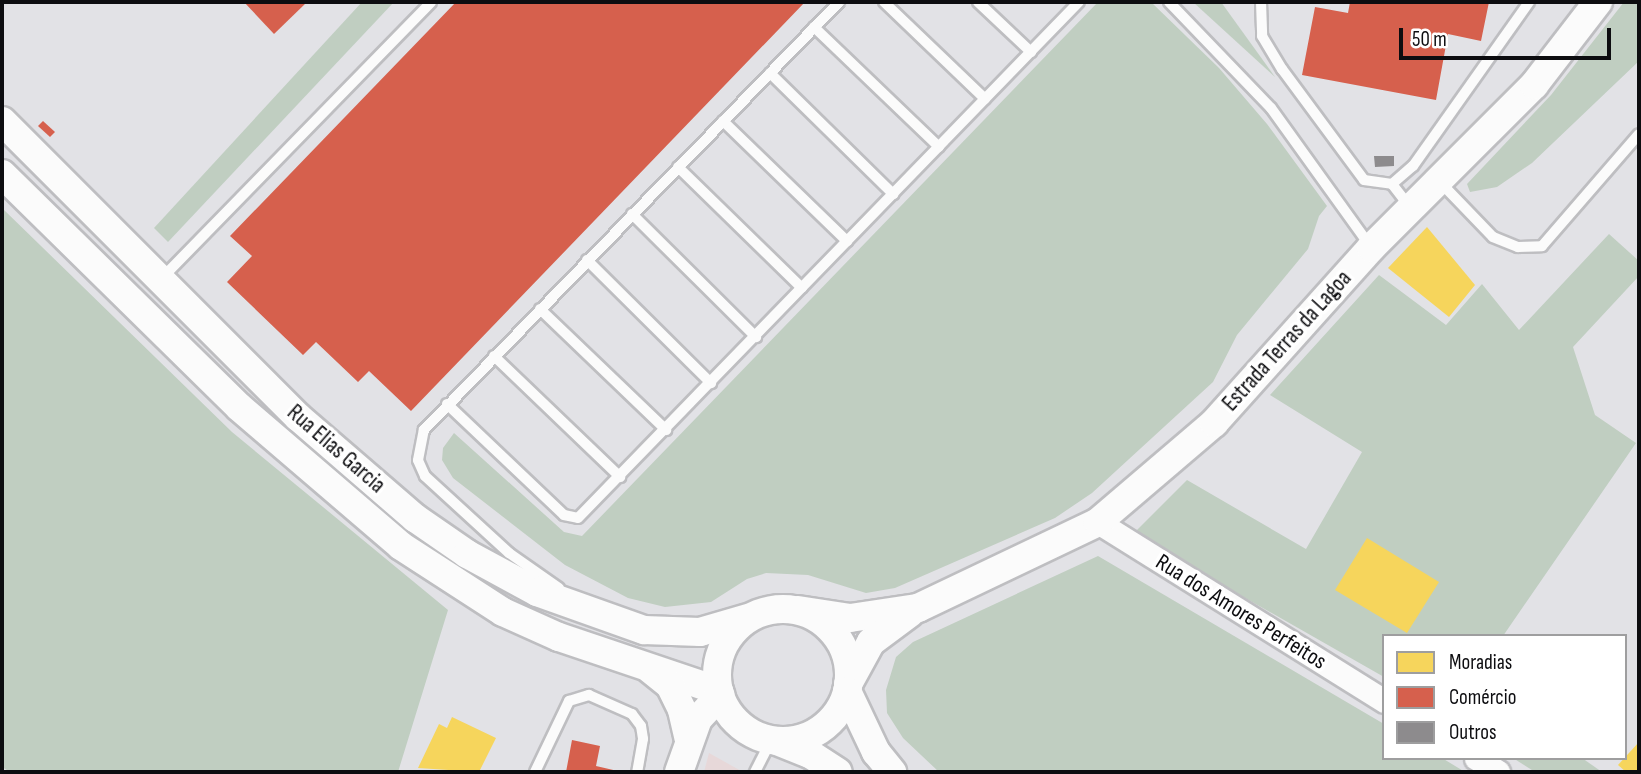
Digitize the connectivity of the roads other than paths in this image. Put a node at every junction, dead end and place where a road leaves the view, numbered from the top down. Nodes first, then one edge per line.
1 (431, 2) edge
2 (839, 2) edge
3 (884, 2) edge
4 (978, 2) edge
5 (1169, 2) edge
6 (1261, 2) edge
7 (1529, 2) edge
8 (1598, 2) edge
9 (1076, 3) edge
10 (814, 27) junction
11 (1031, 52) junction
12 (769, 72) junction
13 (985, 99) junction
14 (2, 121) edge
15 (723, 121) junction
16 (1639, 134) edge
17 (939, 147) junction
18 (678, 167) junction
19 (2, 174) edge
20 (1438, 180) junction
21 (1392, 184) junction
22 (893, 194) junction
23 (1411, 208) junction
24 (632, 214) junction
25 (847, 242) junction
26 (1371, 248) junction
27 (587, 260) junction
28 (158, 282) junction
29 (802, 288) junction
30 (540, 309) junction
31 (756, 337) junction
32 (494, 356) junction
33 (711, 383) junction
34 (447, 404) junction
35 (666, 430) junction
36 (620, 477) junction
37 (1098, 522) junction
38 (918, 608) junction
39 (798, 610) junction
40 (598, 616) junction
41 (748, 618) junction
42 (635, 661) junction
43 (847, 687) junction
44 (720, 693) junction
45 (1382, 700) edge
46 (744, 728) junction
47 (775, 740) junction
48 (683, 755) edge
49 (1479, 760) edge
50 (535, 772) edge
51 (637, 772) edge
52 (755, 772) edge
53 (838, 772) edge
54 (892, 772) edge
55 (1498, 772) edge

1 - 28 lane
2 - 10 lane
3 - 13 lane
4 - 11 lane
5 - 26 lane
6 - 21 lane
7 - 21 lane
8 - 20 street, Estrada Terras da Lagoa
9 - 11 lane
10 - 12 lane
10 - 17 lane
11 - 13 lane
12 - 15 lane
12 - 22 lane
13 - 17 lane
14 - 28 street, Rua Elias Garcia
15 - 18 lane
15 - 25 lane
16 - 20 lane
17 - 22 lane
18 - 24 lane
18 - 29 lane
19 - 42 street, Rua Elias Garcia
20 - 23 street, Estrada Terras da Lagoa
21 - 23 lane
22 - 25 lane
23 - 26 street, Estrada Terras da Lagoa
24 - 27 lane
24 - 31 lane
25 - 29 lane
26 - 37 street, Estrada Terras da Lagoa
27 - 30 lane
27 - 33 lane
28 - 40 street, Rua Elias Garcia
29 - 31 lane
30 - 32 lane
30 - 35 lane
31 - 33 lane
32 - 34 lane
32 - 36 lane
33 - 35 lane
34 - 36 lane
34 - 40 lane
35 - 36 lane
37 - 38 street, Estrada Terras da Lagoa
37 - 45 street, Rua dos Amores Perfeitos
38 - 39 street, Estrada Terras da Lagoa
38 - 43 street, Estrada Terras da Lagoa
39 - 41 street
39 - 43 street
40 - 41 street, Rua Elias Garcia
41 - 44 street
42 - 44 street, Rua Elias Garcia
42 - 48 street
43 - 47 street
43 - 54 street
44 - 46 street
44 - 48 street
46 - 47 street
46 - 48 street
47 - 52 lane
47 - 53 street
49 - 55 street
50 - 51 lane

